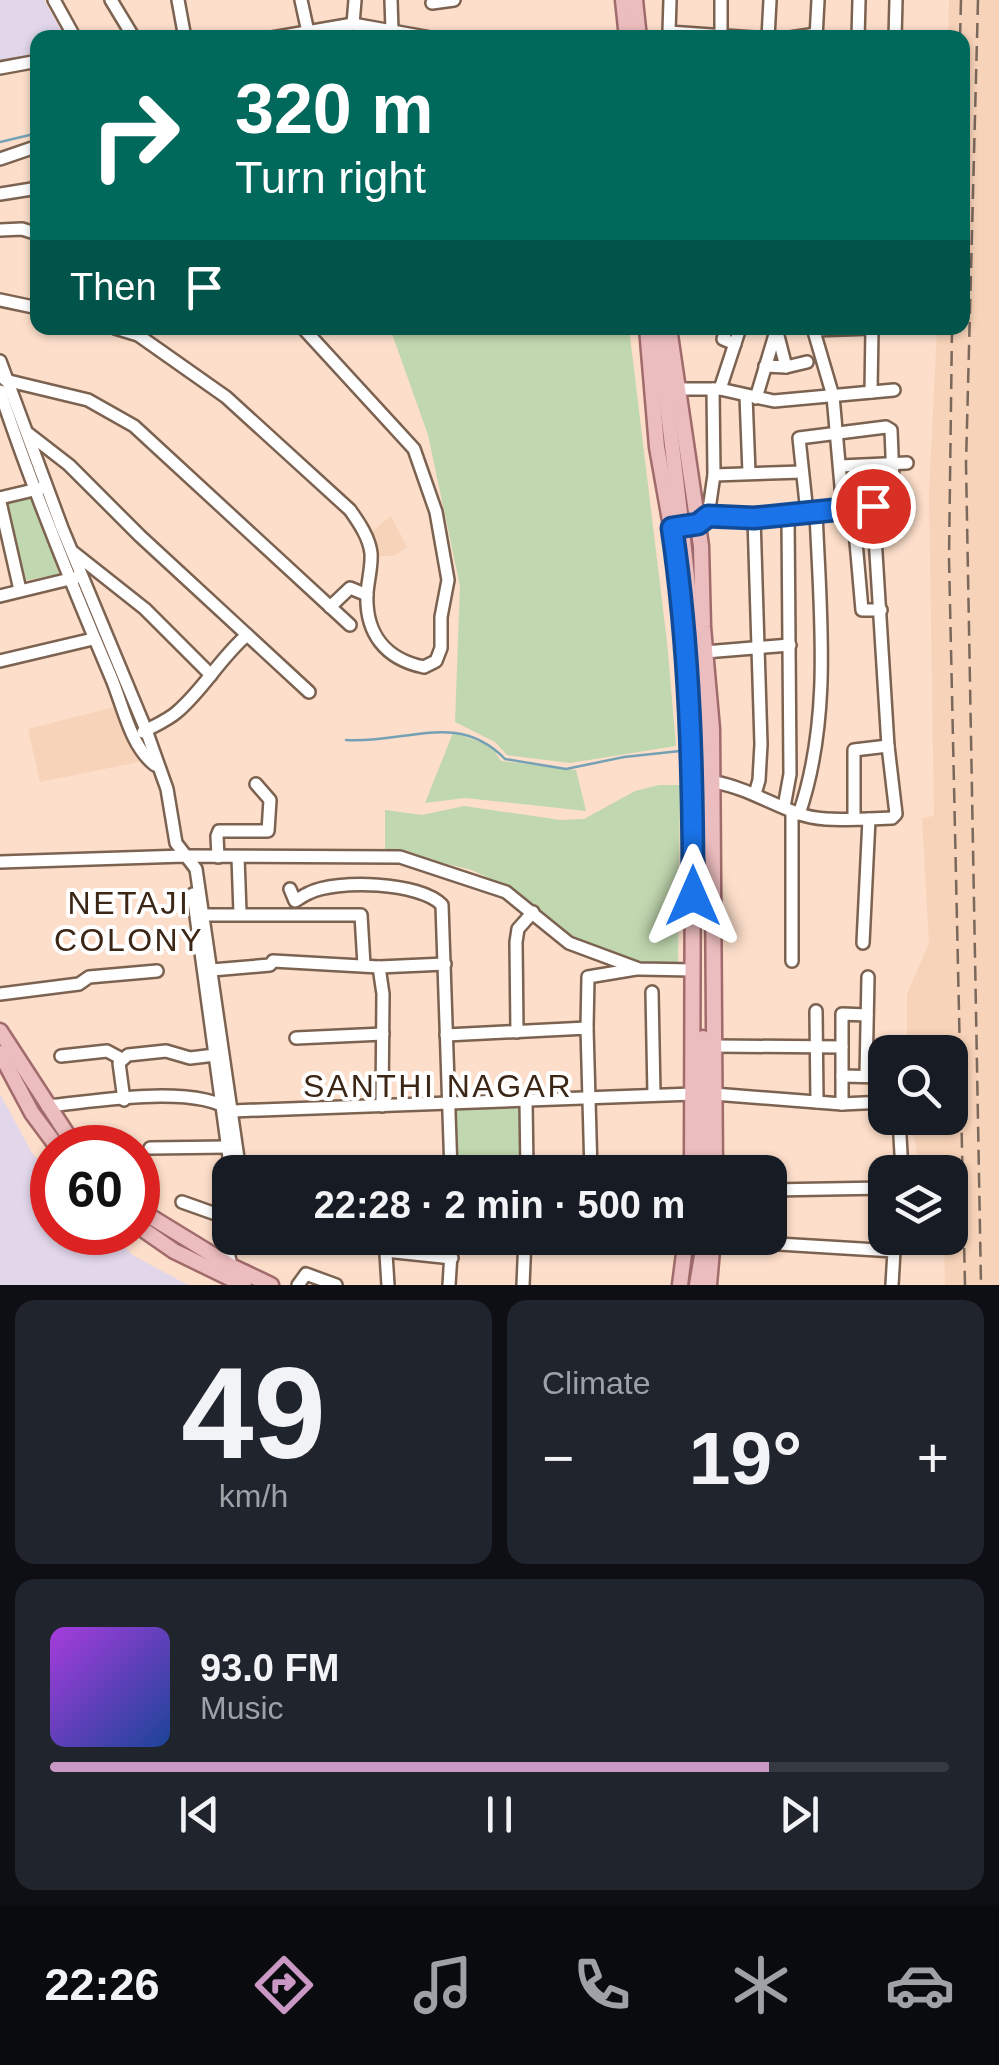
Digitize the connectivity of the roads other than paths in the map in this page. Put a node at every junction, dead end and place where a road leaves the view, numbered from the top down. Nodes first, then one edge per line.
1 (54, 0) edge
2 (111, 0) edge
3 (178, 0) edge
4 (302, 0) edge
5 (355, 0) edge
6 (391, 0) edge
7 (454, 0) edge
8 (615, 0) edge
9 (623, 0) edge
10 (634, 0) edge
11 (670, 0) edge
12 (721, 0) edge
13 (770, 0) edge
14 (818, 0) edge
15 (859, 0) edge
16 (896, 0) edge
17 (432, 3) dead end
18 (348, 29) edge
19 (71, 30) edge
20 (129, 30) edge
21 (183, 30) edge
22 (299, 30) edge
23 (392, 30) joint
24 (618, 30) edge
25 (626, 30) edge
26 (638, 30) edge
27 (669, 30) edge
28 (721, 30) edge
29 (768, 30) edge
30 (816, 30) edge
31 (858, 30) edge
32 (896, 30) edge
33 (30, 62) edge
34 (0, 68) edge
35 (30, 149) edge
36 (0, 159) edge
37 (30, 189) edge
38 (0, 194) edge
39 (0, 230) edge
40 (30, 232) edge
41 (0, 300) edge
42 (30, 306) edge
43 (139, 335) edge
44 (309, 335) edge
45 (648, 335) edge
46 (659, 335) edge
47 (671, 335) edge
48 (774, 335) edge
49 (778, 335) edge
50 (816, 335) edge
51 (872, 335) edge
52 (729, 339) edge
53 (0, 361) edge
54 (808, 362) dead end
55 (766, 366) junction
56 (786, 367) junction
57 (3, 385) edge
58 (677, 389) junction
59 (713, 389) junction
60 (894, 390) dead end
61 (871, 392) junction
62 (833, 396) junction
63 (751, 397) junction
64 (20, 434) junction
65 (836, 434) junction
66 (0, 441) edge
67 (892, 463) junction
68 (907, 463) dead end
69 (840, 466) junction
70 (802, 472) junction
71 (749, 473) junction
72 (714, 475) junction
73 (40, 488) junction
74 (0, 500) edge
75 (873, 506) junction
76 (848, 508) junction
77 (811, 513) junction
78 (788, 516) junction
79 (754, 518) junction
80 (704, 520) junction
81 (677, 527) junction
82 (73, 552) junction
83 (76, 578) junction
84 (20, 590) junction
85 (367, 595) junction
86 (0, 596) edge
87 (330, 607) junction
88 (880, 610) junction
89 (350, 625) dead end
90 (247, 635) junction
91 (93, 639) junction
92 (790, 645) junction
93 (758, 648) junction
94 (705, 652) junction
95 (0, 661) edge
96 (211, 675) junction
97 (309, 692) dead end
98 (140, 733) junction
99 (888, 746) junction
100 (714, 782) junction
101 (256, 784) dead end
102 (754, 794) junction
103 (792, 811) junction
104 (854, 819) junction
105 (870, 819) junction
106 (218, 857) junction
107 (238, 857) junction
108 (0, 862) edge
109 (188, 862) junction
110 (290, 889) dead end
111 (534, 912) junction
112 (240, 913) junction
113 (204, 914) junction
114 (863, 943) dead end
115 (792, 961) dead end
116 (445, 964) junction
117 (364, 965) junction
118 (378, 967) junction
119 (639, 969) junction
120 (212, 970) junction
121 (694, 970) junction
122 (157, 971) dead end
123 (868, 977) dead end
124 (652, 992) dead end
125 (0, 994) edge
126 (816, 1011) dead end
127 (867, 1015) junction
128 (587, 1028) junction
129 (0, 1031) edge
130 (517, 1032) junction
131 (382, 1034) junction
132 (446, 1035) junction
133 (296, 1038) dead end
134 (715, 1046) junction
135 (817, 1046) junction
136 (842, 1047) junction
137 (0, 1053) edge
138 (215, 1055) junction
139 (62, 1056) dead end
140 (122, 1059) junction
141 (842, 1076) junction
142 (866, 1076) joint
143 (693, 1094) junction
144 (714, 1094) junction
145 (654, 1096) junction
146 (588, 1098) junction
147 (124, 1100) junction
148 (526, 1101) junction
149 (817, 1102) junction
150 (868, 1103) edge
151 (448, 1104) junction
152 (842, 1104) junction
153 (47, 1106) junction
154 (382, 1106) junction
155 (226, 1107) junction
156 (41, 1125) edge
157 (60, 1125) edge
158 (228, 1147) junction
159 (160, 1148) edge
160 (229, 1155) edge
161 (236, 1155) edge
162 (450, 1155) edge
163 (527, 1155) edge
164 (590, 1155) edge
165 (695, 1155) edge
166 (696, 1155) edge
167 (714, 1155) edge
168 (868, 1188) edge
169 (787, 1190) edge
170 (182, 1202) dead end
171 (212, 1218) edge
172 (160, 1222) edge
173 (160, 1241) edge
174 (787, 1243) edge
175 (229, 1255) edge
176 (386, 1255) edge
177 (426, 1255) edge
178 (524, 1255) edge
179 (685, 1255) edge
180 (688, 1255) edge
181 (705, 1255) edge
182 (710, 1255) edge
183 (452, 1258) joint
184 (231, 1266) junction
185 (244, 1285) edge
186 (271, 1285) edge
187 (298, 1285) edge
188 (336, 1285) edge
189 (388, 1285) edge
190 (449, 1285) edge
191 (523, 1285) edge
192 (680, 1285) edge
193 (688, 1285) edge
194 (697, 1285) edge
195 (709, 1285) edge
196 (892, 1285) edge

1 - 19 street
2 - 20 street
3 - 21 street
4 - 22 street
5 - 18 street
6 - 23 street
7 - 17 street
8 - 24 main road
9 - 25 main road
10 - 26 main road
11 - 27 street
12 - 28 street
13 - 29 street
14 - 30 street
15 - 31 street
16 - 32 street
18 - 23 street
33 - 34 street
35 - 36 street
37 - 38 street
39 - 40 street
41 - 42 street
43 - 85 street
44 - 85 street
45 - 81 main road
46 - 81 main road
47 - 58 main road
48 - 55 street
49 - 56 street
50 - 62 street
51 - 61 street
52 - 59 street
53 - 57 street
54 - 56 street
55 - 56 street
55 - 63 street
57 - 64 street
57 - 87 street
58 - 59 street
58 - 80 main road
59 - 63 street
59 - 72 street
60 - 61 street
61 - 62 street
62 - 63 street
62 - 65 street
63 - 71 street
64 - 66 street
64 - 73 street
64 - 90 street
65 - 67 street
65 - 69 street
65 - 70 street
67 - 68 street
67 - 69 street
67 - 75 street
69 - 76 street
70 - 71 street
70 - 77 street
71 - 72 street
72 - 80 street
73 - 74 street
73 - 82 street
73 - 83 street
74 - 84 street
75 - 76 street
75 - 88 street
76 - 77 street
76 - 88 street
77 - 78 street
77 - 103 street
78 - 79 street
78 - 92 street
79 - 80 street
79 - 93 street
80 - 81 street
80 - 94 main road
81 - 121 main road
81 - 166 main road
82 - 83 street
82 - 96 street
83 - 84 street
83 - 91 street
83 - 98 street
84 - 86 street
85 - 87 street
87 - 89 street
88 - 99 street
90 - 96 street
90 - 97 street
91 - 95 street
91 - 98 street
92 - 93 street
92 - 103 street
93 - 94 street
93 - 102 street
94 - 100 main road
96 - 98 street
98 - 109 street
99 - 104 street
99 - 105 street
100 - 102 street
100 - 134 main road
101 - 106 street
102 - 103 street
103 - 104 street
103 - 115 street
104 - 105 street
105 - 114 street
106 - 107 street
106 - 109 street
107 - 111 street
107 - 112 street
108 - 109 street
109 - 113 street
109 - 138 street
110 - 116 street
111 - 119 street
111 - 130 street
112 - 113 street
112 - 117 street
113 - 120 street
116 - 118 street
116 - 132 street
117 - 118 street
117 - 120 street
118 - 131 street
119 - 121 street
119 - 128 street
120 - 155 street
121 - 143 main road
122 - 125 street
123 - 127 street
124 - 145 street
126 - 135 street
127 - 136 street
127 - 142 street
128 - 130 street
128 - 146 street
129 - 153 main road
130 - 132 street
131 - 133 street
131 - 154 street
132 - 151 street
134 - 135 street
134 - 144 main road
135 - 136 street
135 - 149 street
136 - 141 street
137 - 156 main road
138 - 140 street
138 - 155 street
139 - 140 street
140 - 147 street
141 - 142 street
141 - 152 street
143 - 145 street
143 - 165 main road
144 - 149 street
144 - 167 main road
145 - 146 street
146 - 148 street
146 - 164 street
147 - 153 street
147 - 155 street
148 - 151 street
148 - 163 street
149 - 152 street
150 - 152 street
151 - 154 street
151 - 162 street
153 - 157 main road
154 - 155 street
155 - 158 street
155 - 161 street
158 - 159 street
158 - 160 street
168 - 169 street
170 - 171 street
172 - 184 main road
173 - 185 main road
174 - 196 street
175 - 184 street
176 - 189 street
177 - 183 street
178 - 191 street
179 - 192 main road
180 - 193 main road
181 - 194 main road
182 - 195 main road
183 - 190 street
184 - 186 main road
187 - 188 street

